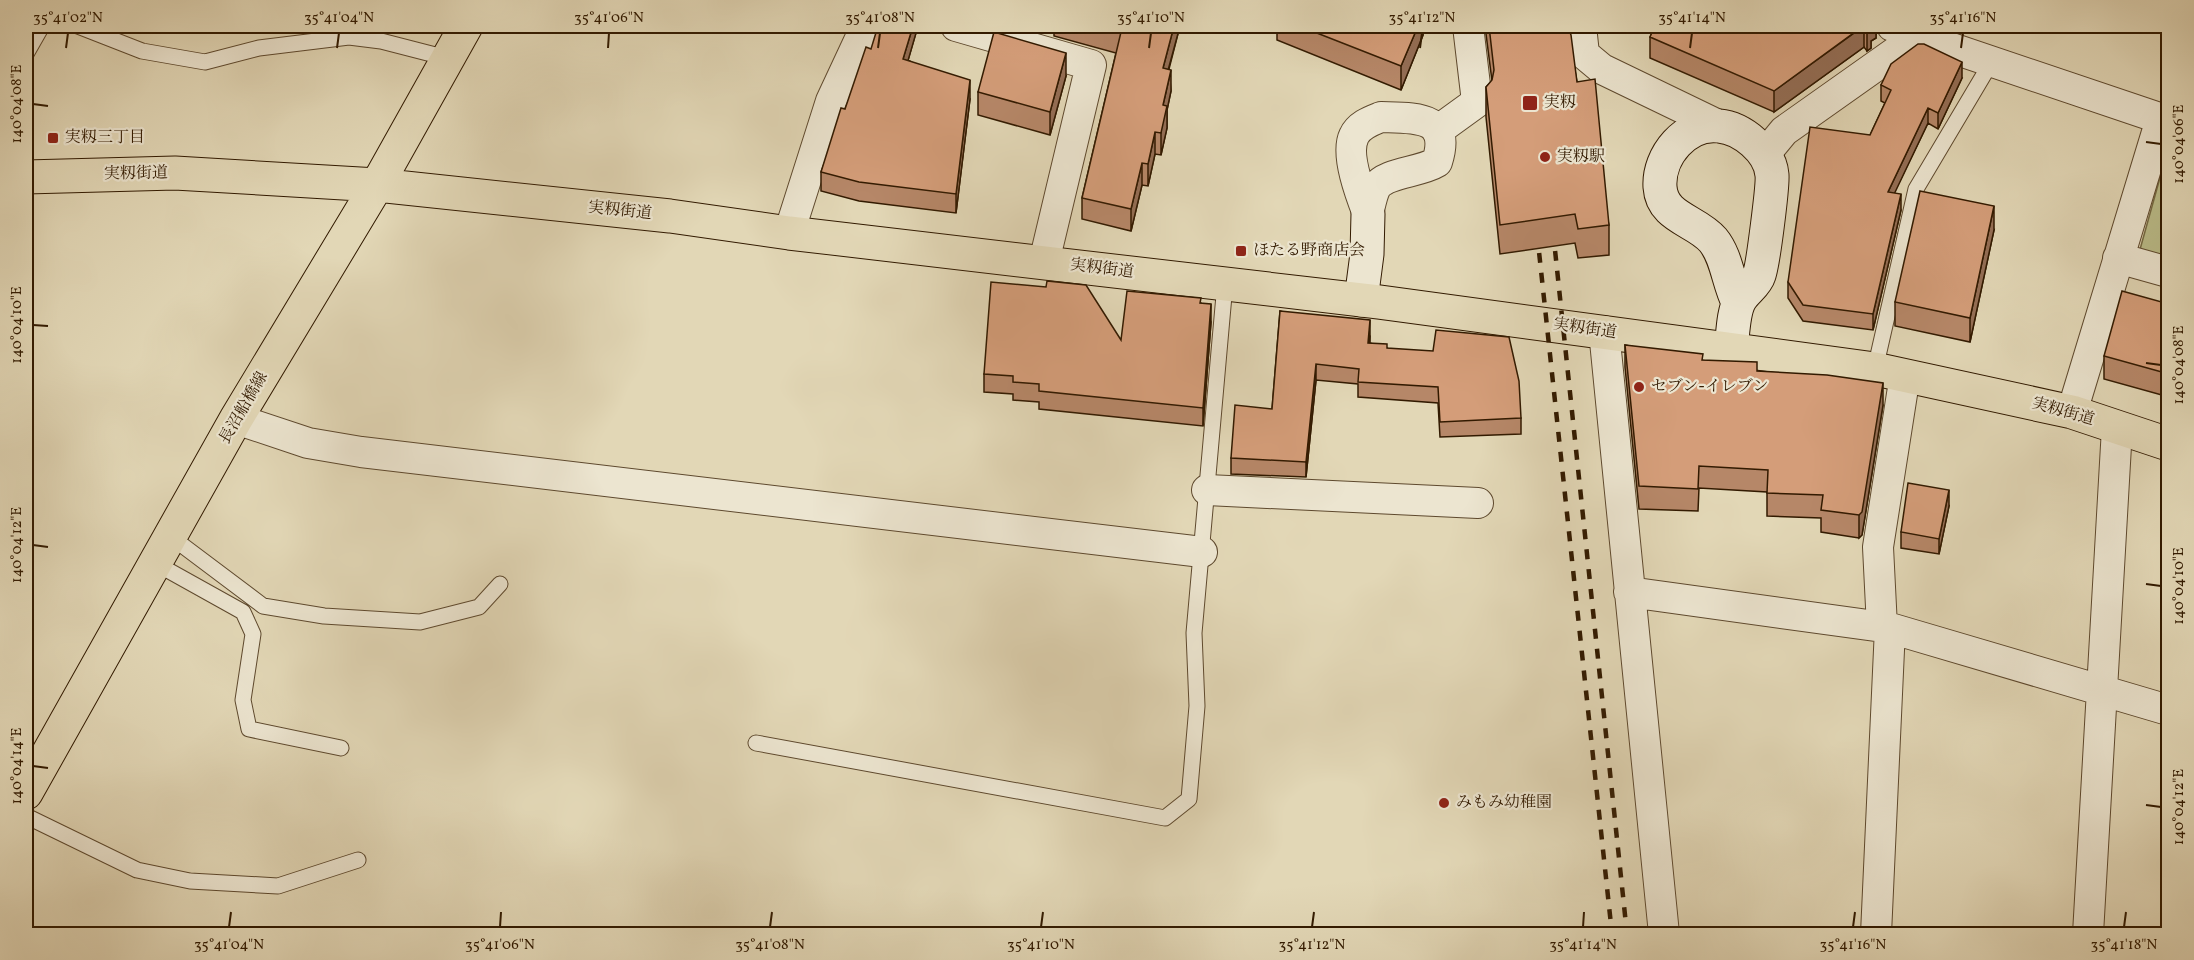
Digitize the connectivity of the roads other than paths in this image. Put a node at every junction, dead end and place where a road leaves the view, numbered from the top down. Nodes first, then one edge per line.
1 (42, 26) edge
2 (78, 26) edge
3 (466, 26) edge
4 (866, 26) edge
5 (956, 26) edge
6 (1468, 26) edge
7 (1581, 26) edge
8 (1914, 29) edge
9 (26, 54) edge
10 (447, 58) junction
11 (1992, 61) junction
12 (2165, 120) edge
13 (1720, 126) junction
14 (1437, 131) junction
15 (1765, 154) junction
16 (26, 177) edge
17 (377, 185) junction
18 (1368, 214) junction
19 (789, 233) junction
20 (2118, 258) junction
21 (1044, 262) junction
22 (2169, 272) edge
23 (1225, 284) junction
24 (1361, 300) junction
25 (1738, 302) junction
26 (1604, 331) junction
27 (1731, 349) junction
28 (1890, 372) junction
29 (2072, 412) junction
30 (236, 419) junction
31 (2117, 428) junction
32 (2169, 444) edge
33 (1207, 490) junction
34 (1478, 503) dead end
35 (163, 550) junction
36 (1202, 552) junction
37 (500, 584) dead end
38 (1629, 592) junction
39 (1886, 627) junction
40 (2103, 689) junction
41 (2169, 710) edge
42 (756, 743) dead end
43 (341, 748) dead end
44 (26, 793) edge
45 (26, 816) edge
46 (358, 860) dead end
47 (1664, 934) edge
48 (1876, 934) edge
49 (2088, 934) edge

1 - 9 lane
2 - 10 lane
3 - 10 main road, 長沼船橋線
4 - 19 street
5 - 21 street
6 - 14 street
7 - 13 street
8 - 11 street
8 - 15 street
10 - 17 main road, 長沼船橋線
11 - 12 street
11 - 28 lane
12 - 20 street
13 - 15 street
13 - 25 street
14 - 18 street
14 - 18 street
15 - 25 street
16 - 17 main road, 実籾街道
17 - 19 main road, 実籾街道
17 - 30 main road, 長沼船橋線
18 - 24 street
19 - 21 main road, 実籾街道
20 - 22 street
20 - 29 street
21 - 23 main road, 実籾街道
23 - 24 main road, 実籾街道
23 - 33 lane
24 - 26 main road, 実籾街道
25 - 27 street
26 - 27 main road, 実籾街道
26 - 38 street
27 - 28 main road, 実籾街道
28 - 29 main road, 実籾街道
28 - 39 street
29 - 31 main road, 実籾街道
30 - 35 main road, 長沼船橋線
30 - 36 street
31 - 32 main road, 実籾街道
31 - 40 street
33 - 34 street
33 - 36 lane
35 - 37 lane
35 - 43 lane
35 - 44 main road, 長沼船橋線
36 - 42 lane
38 - 39 street
38 - 47 street
39 - 40 street
39 - 48 street
40 - 41 street
40 - 49 street
45 - 46 lane

